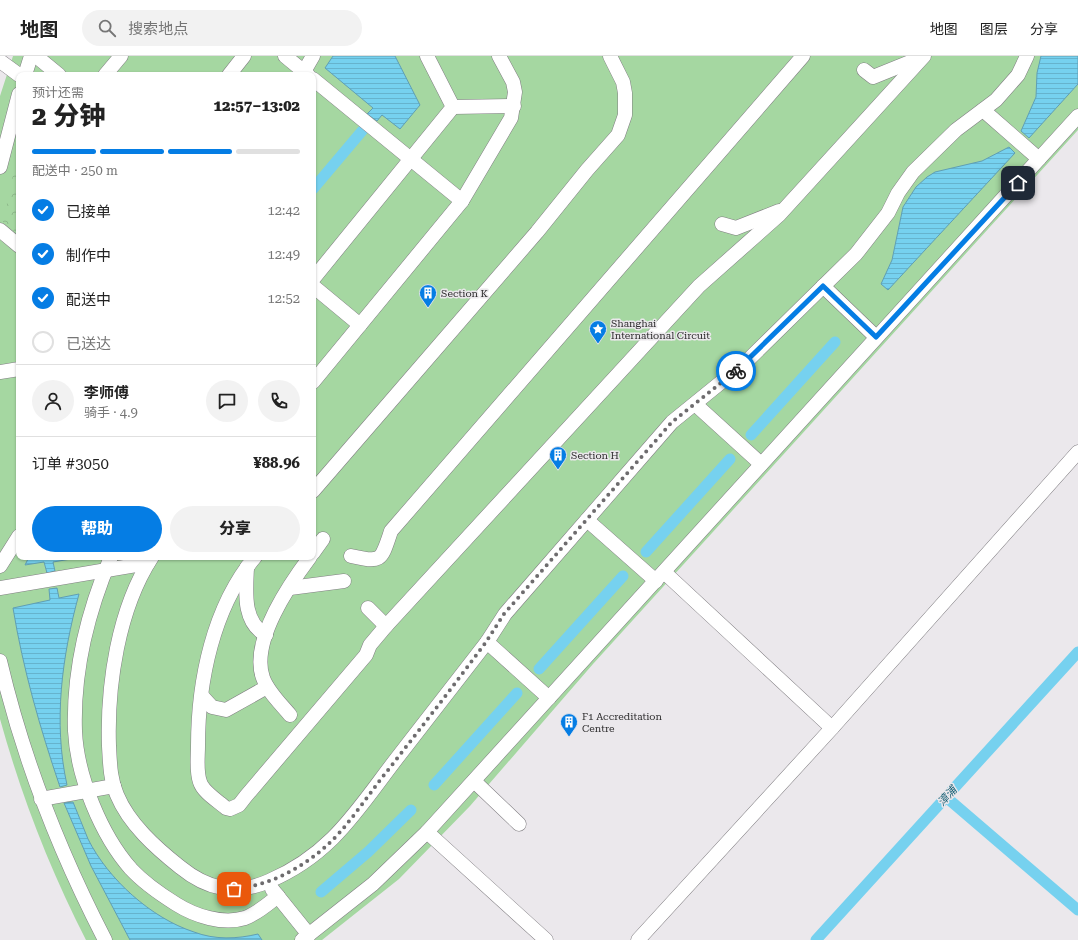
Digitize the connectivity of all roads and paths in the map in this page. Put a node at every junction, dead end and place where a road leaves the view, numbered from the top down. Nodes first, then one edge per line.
1 (31, 56) edge
2 (36, 56) edge
3 (121, 56) edge
4 (244, 56) edge
5 (285, 56) edge
6 (313, 56) edge
7 (427, 56) edge
8 (499, 56) edge
9 (610, 56) edge
10 (803, 56) edge
11 (924, 56) edge
12 (1027, 56) edge
13 (0, 61) edge
14 (864, 70) dead end
15 (26, 72) edge
16 (55, 72) edge
17 (108, 72) edge
18 (231, 72) edge
19 (304, 72) edge
20 (308, 72) edge
21 (16, 73) edge
22 (316, 82) edge
23 (16, 106) edge
24 (514, 106) junction
25 (453, 107) junction
26 (983, 110) junction
27 (1078, 116) edge
28 (411, 159) junction
29 (1039, 159) junction
30 (0, 167) edge
31 (462, 201) junction
32 (785, 208) junction
33 (722, 224) dead end
34 (0, 230) edge
35 (16, 243) edge
36 (316, 275) edge
37 (823, 286) junction
38 (316, 288) edge
39 (360, 325) junction
40 (876, 337) junction
41 (16, 369) edge
42 (0, 372) edge
43 (316, 378) edge
44 (696, 404) junction
45 (1078, 452) edge
46 (761, 464) junction
47 (316, 488) edge
48 (587, 520) junction
49 (323, 539) dead end
50 (16, 541) edge
51 (316, 549) edge
52 (351, 556) dead end
53 (109, 560) edge
54 (150, 560) edge
55 (308, 560) edge
56 (251, 562) edge
57 (0, 566) edge
58 (105, 570) junction
59 (660, 576) junction
60 (344, 580) dead end
61 (0, 588) edge
62 (290, 588) junction
63 (368, 608) dead end
64 (386, 626) junction
65 (266, 635) junction
66 (486, 642) junction
67 (0, 661) edge
68 (267, 686) junction
69 (202, 696) junction
70 (549, 698) junction
71 (290, 715) dead end
72 (832, 728) junction
73 (474, 781) junction
74 (114, 786) junction
75 (88, 790) junction
76 (41, 799) junction
77 (519, 824) dead end
78 (427, 832) junction
79 (267, 882) junction
80 (278, 896) junction
81 (306, 937) edge
82 (105, 940) edge
83 (546, 940) edge
84 (638, 940) edge

1 - 15 street
2 - 16 street
3 - 17 street
4 - 18 street
5 - 19 street
6 - 20 street
7 - 25 street
8 - 24 street
9 - 47 street
10 - 52 street
11 - 14 street
11 - 32 street
12 - 26 street
13 - 21 street
22 - 28 street
23 - 30 street
24 - 25 street
24 - 31 street
25 - 28 street
26 - 29 street
26 - 37 street
27 - 29 street
28 - 31 street
28 - 36 street
29 - 40 street
31 - 39 street
32 - 33 street
32 - 64 street
34 - 35 street
37 - 40 street
37 - 44 street
38 - 39 street
39 - 43 street
40 - 46 street
41 - 42 street
44 - 46 street
44 - 48 street
45 - 72 street
46 - 59 street
48 - 59 street
48 - 66 street
49 - 51 street
50 - 57 street
53 - 58 street
54 - 58 street
54 - 74 street
55 - 62 street
56 - 65 street
56 - 69 street
58 - 61 street
58 - 75 street
59 - 70 street
59 - 72 street
60 - 62 street
62 - 65 street
63 - 64 street
64 - 69 street
65 - 68 street
66 - 70 street
66 - 79 street
67 - 76 street
68 - 69 street
68 - 71 street
70 - 73 street
72 - 84 street
73 - 77 street
73 - 78 street
74 - 75 street
74 - 79 street
75 - 76 street
75 - 80 street
76 - 82 street
78 - 81 street
78 - 83 street
79 - 80 street
80 - 81 street

